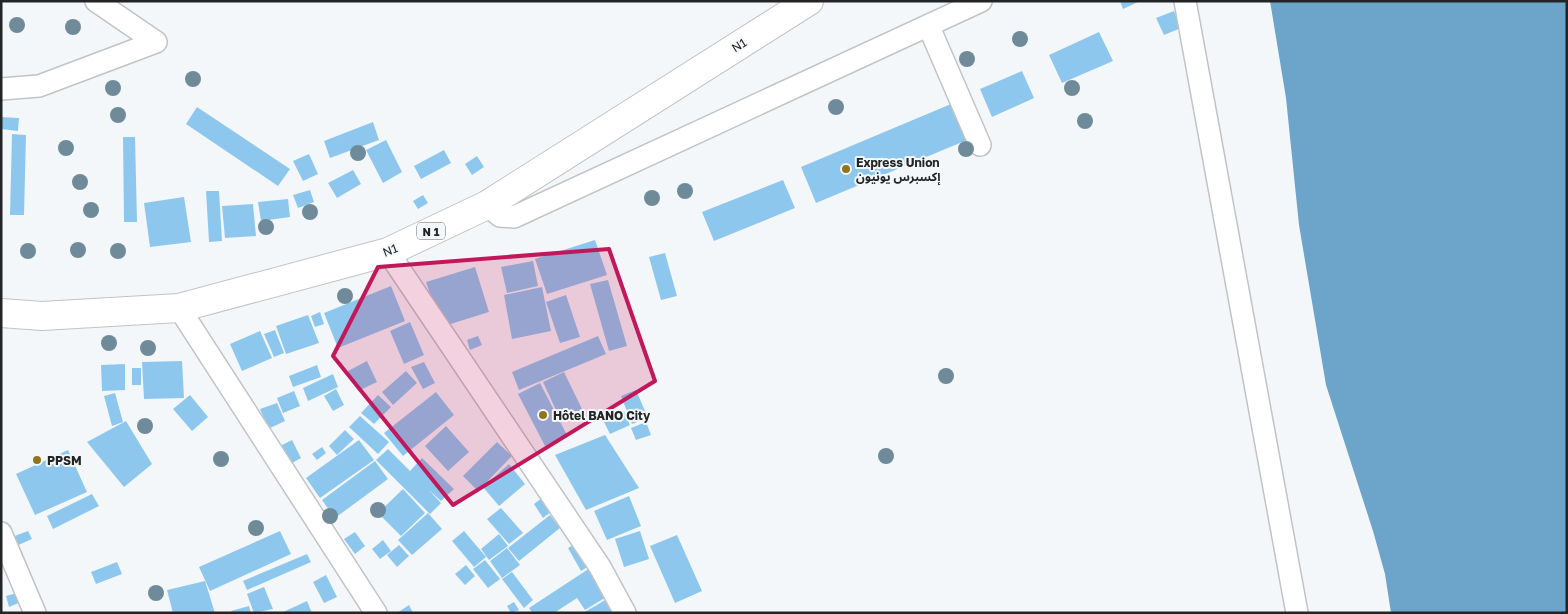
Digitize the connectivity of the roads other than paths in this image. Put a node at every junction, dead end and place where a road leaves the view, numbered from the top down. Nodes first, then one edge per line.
1 (96, 1) edge
2 (808, 1) edge
3 (981, 1) edge
4 (1185, 1) edge
5 (929, 27) junction
6 (1, 89) edge
7 (980, 145) dead end
8 (487, 204) junction
9 (388, 252) junction
10 (179, 308) junction
11 (1, 313) edge
12 (1, 533) edge
13 (35, 613) edge
14 (376, 613) edge
15 (625, 613) edge
16 (1297, 613) edge

1 - 6 street
2 - 8 highway, N1 / N 1
3 - 5 street
4 - 16 street
5 - 7 street
5 - 8 street
8 - 9 highway, N1 / N 1
9 - 10 highway, N1 / N 1
9 - 15 street
10 - 11 highway, N1 / N 1
10 - 14 street
12 - 13 street

